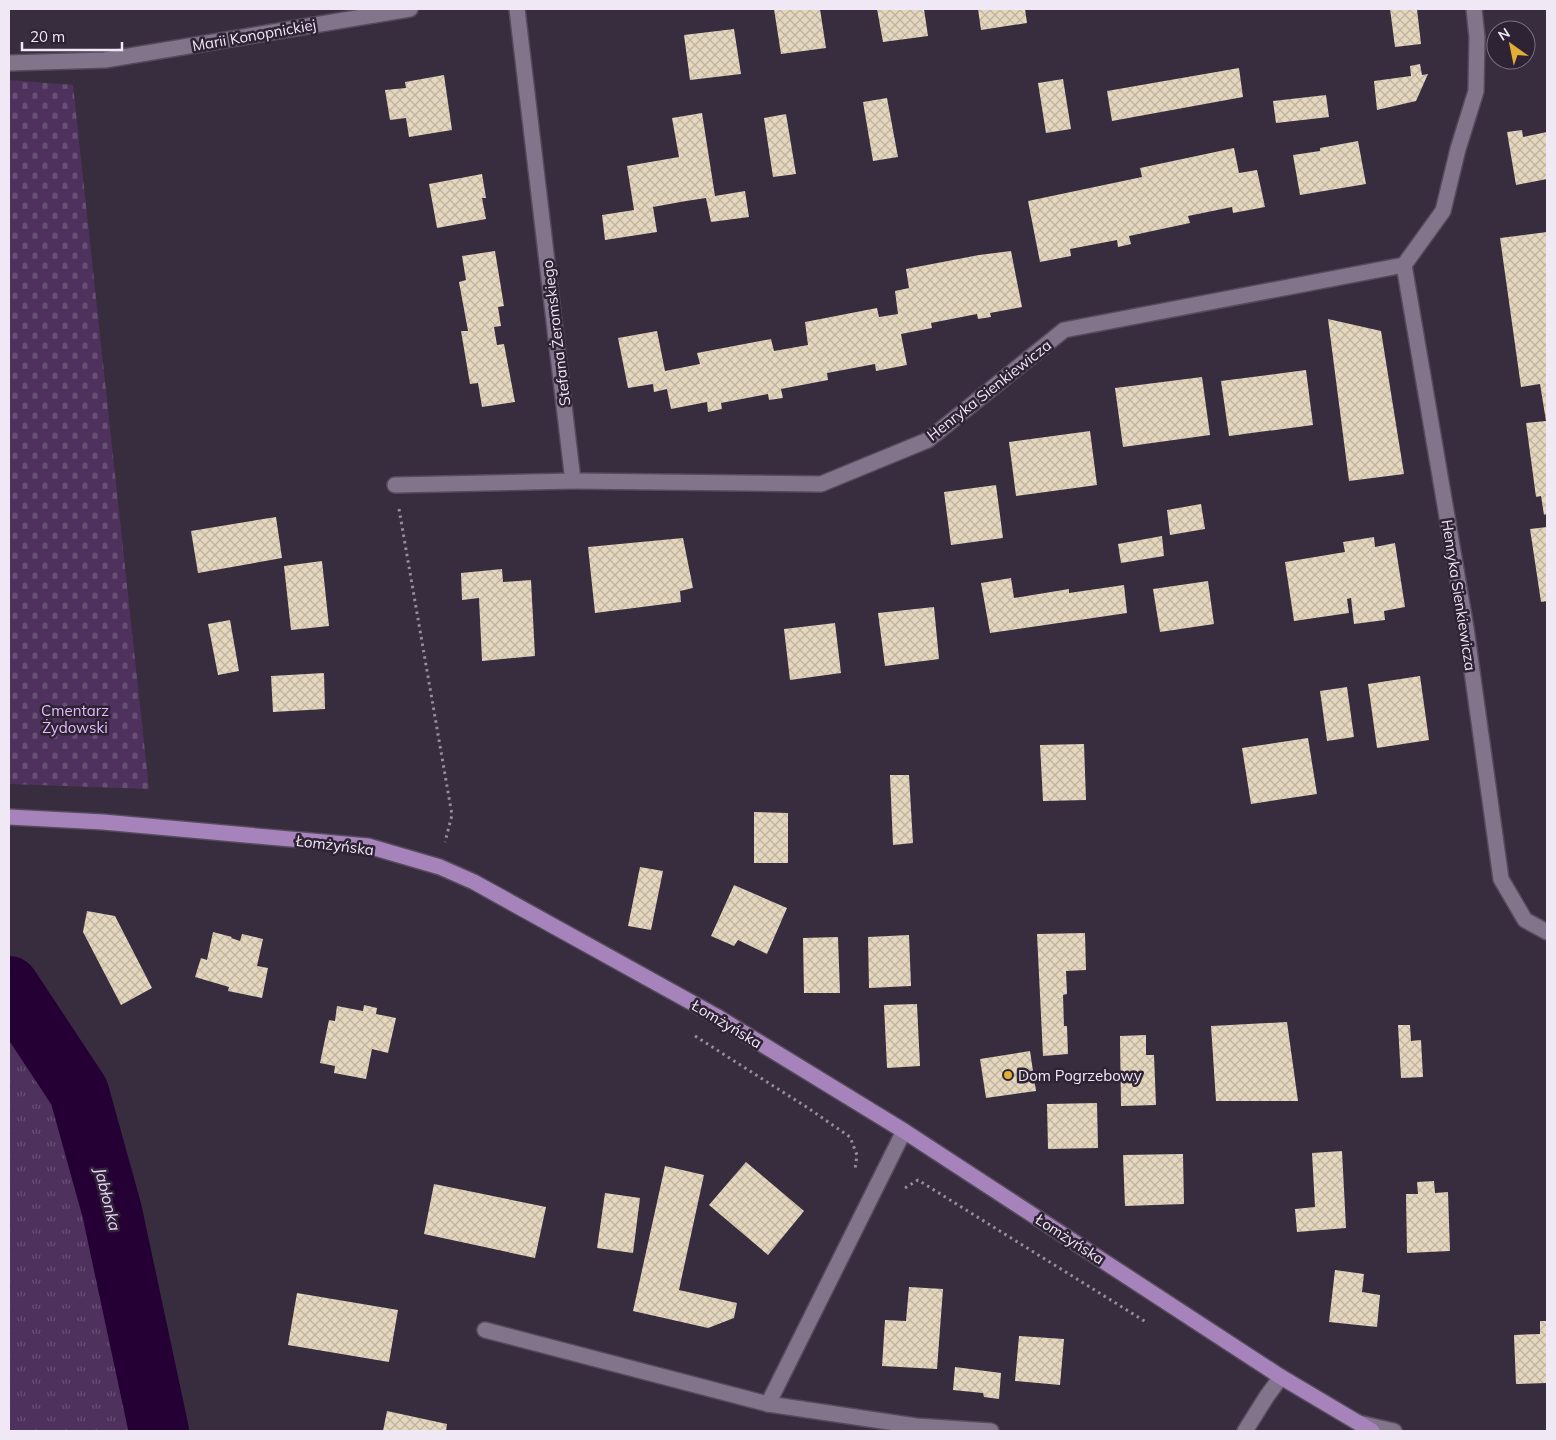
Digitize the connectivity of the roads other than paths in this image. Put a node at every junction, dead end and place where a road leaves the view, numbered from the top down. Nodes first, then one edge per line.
1 (410, 9) edge
2 (517, 9) edge
3 (1474, 9) edge
4 (9, 63) edge
5 (1404, 265) junction
6 (573, 481) junction
7 (395, 485) road end
8 (9, 817) edge
9 (1547, 932) edge
10 (904, 1131) junction
11 (485, 1330) dead end
12 (1281, 1377) junction
13 (768, 1404) junction
14 (1358, 1423) junction
15 (915, 1429) edge
16 (991, 1431) edge
17 (1245, 1431) edge
18 (1372, 1431) edge
19 (1394, 1431) edge

1 - 4 street, Marii Konopnickiej
2 - 6 street, Stefana Żeromskiego
3 - 5 street
5 - 6 street, Henryka Sienkiewicza
5 - 9 street, Henryka Sienkiewicza
6 - 7 street
8 - 10 main road, Łomżyńska
10 - 12 main road, Łomżyńska
10 - 13 street
11 - 13 street
12 - 14 main road, Łomżyńska
12 - 17 street
13 - 15 street
14 - 18 main road, Łomżyńska
14 - 19 street
15 - 16 street

